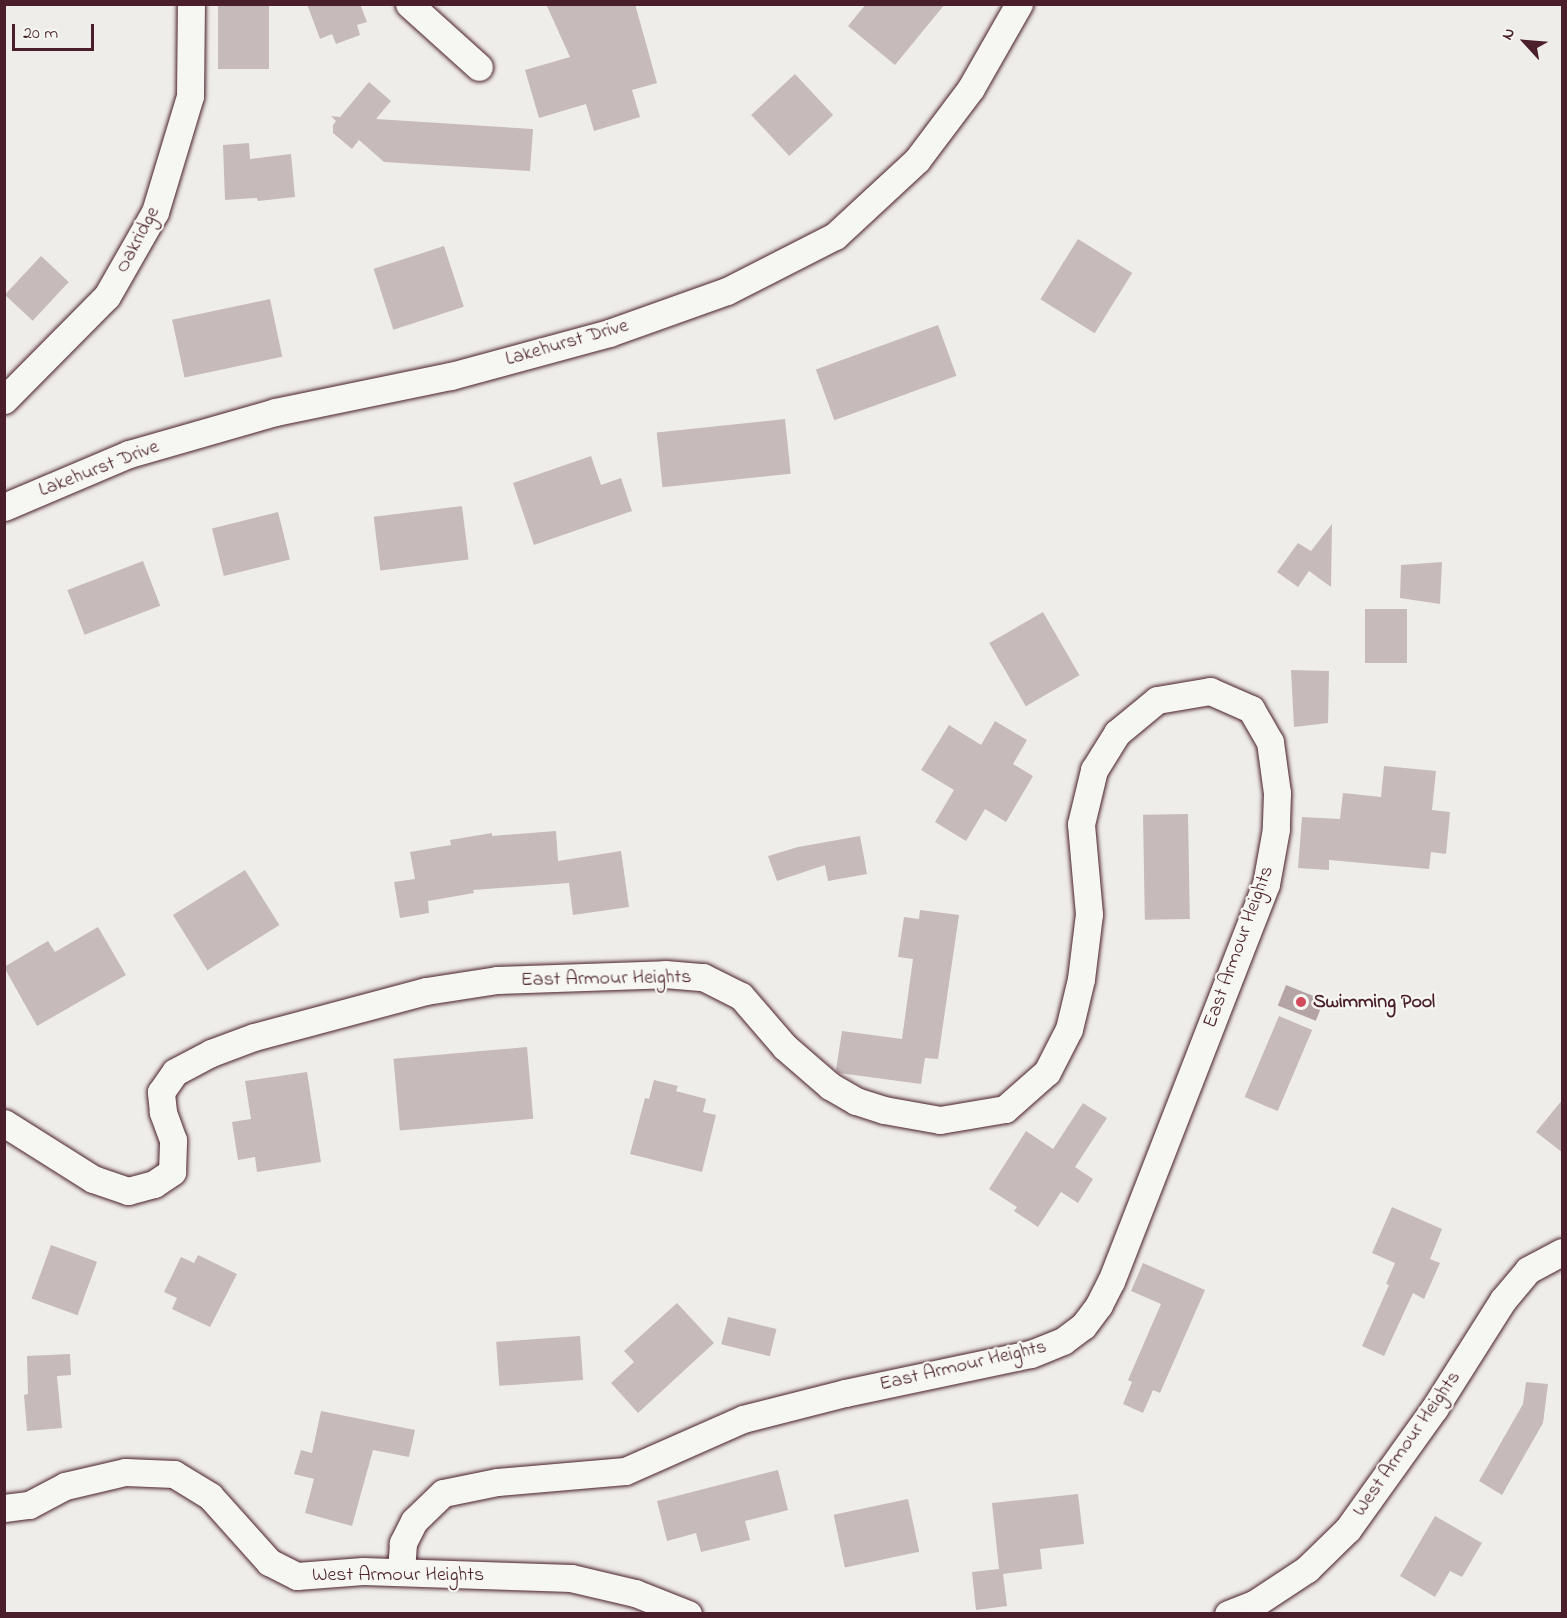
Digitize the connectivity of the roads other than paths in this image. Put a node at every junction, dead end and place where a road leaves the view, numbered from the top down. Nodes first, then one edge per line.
1 (191, 4) edge
2 (409, 4) edge
3 (1019, 4) edge
4 (478, 68) dead end
5 (4, 400) edge
6 (4, 507) edge
7 (4, 1123) edge
8 (1563, 1252) edge
9 (4, 1508) edge
10 (401, 1572) junction
11 (688, 1614) edge
12 (1228, 1614) edge

1 - 5 street, Oakridge
2 - 4 street
3 - 6 street, Lakehurst Drive
7 - 10 street, East Armour Heights
8 - 12 street, West Armour Heights
9 - 10 street, West Armour Heights
10 - 11 street, West Armour Heights

